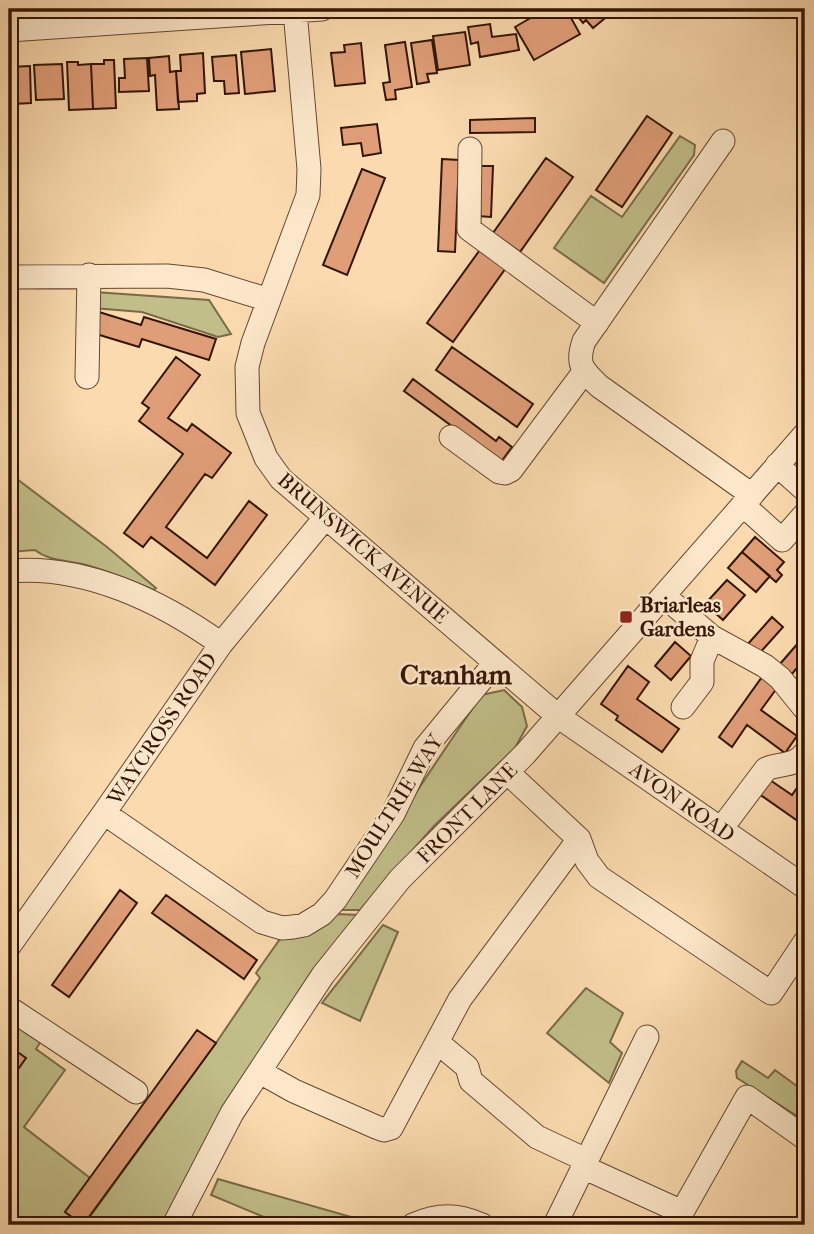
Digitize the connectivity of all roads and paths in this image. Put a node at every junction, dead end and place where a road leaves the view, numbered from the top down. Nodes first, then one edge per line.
1 (322, 9) edge
2 (295, 11) junction
3 (9, 30) edge
4 (723, 141) dead end
5 (470, 149) dead end
6 (89, 275) junction
7 (9, 277) edge
8 (269, 300) junction
9 (597, 323) junction
10 (584, 372) junction
11 (87, 377) dead end
12 (805, 433) edge
13 (451, 437) dead end
14 (777, 465) junction
15 (805, 490) edge
16 (747, 500) junction
17 (805, 514) edge
18 (324, 518) junction
19 (9, 571) edge
20 (664, 596) junction
21 (712, 637) junction
22 (220, 644) junction
23 (495, 663) junction
24 (683, 707) dead end
25 (805, 709) edge
26 (559, 717) junction
27 (805, 754) edge
28 (507, 772) junction
29 (104, 813) junction
30 (721, 829) junction
31 (579, 839) junction
32 (805, 887) edge
33 (805, 942) edge
34 (9, 946) edge
35 (9, 1008) edge
36 (647, 1037) dead end
37 (443, 1046) dead end
38 (260, 1072) junction
39 (136, 1092) dead end
40 (805, 1138) edge
41 (585, 1163) junction
42 (174, 1225) edge
43 (413, 1225) edge
44 (482, 1225) edge
45 (555, 1225) edge

1 - 2 street
2 - 3 street
2 - 8 street, BRUNSWICK AVENUE
4 - 9 street
5 - 9 street
6 - 7 street
6 - 8 street
6 - 11 street
8 - 18 street, BRUNSWICK AVENUE
9 - 10 street
10 - 13 street
10 - 16 street
12 - 14 street, FRONT LANE
14 - 15 street
14 - 16 street, FRONT LANE
16 - 17 street
16 - 20 street, FRONT LANE
18 - 22 street, WAYCROSS ROAD
18 - 23 street, BRUNSWICK AVENUE
19 - 22 street
20 - 21 street
20 - 26 street, FRONT LANE
21 - 24 street
21 - 25 street
22 - 29 street, WAYCROSS ROAD
23 - 26 street, BRUNSWICK AVENUE
23 - 29 street, MOULTRIE WAY
26 - 28 street, FRONT LANE
26 - 30 street, AVON ROAD
27 - 30 street
28 - 31 street
28 - 38 street, FRONT LANE
29 - 34 street, WAYCROSS ROAD
30 - 32 street, AVON ROAD
31 - 33 street
31 - 38 street
35 - 39 street
36 - 41 street
37 - 41 street
38 - 42 street, FRONT LANE
40 - 41 street
41 - 45 street
43 - 44 street

